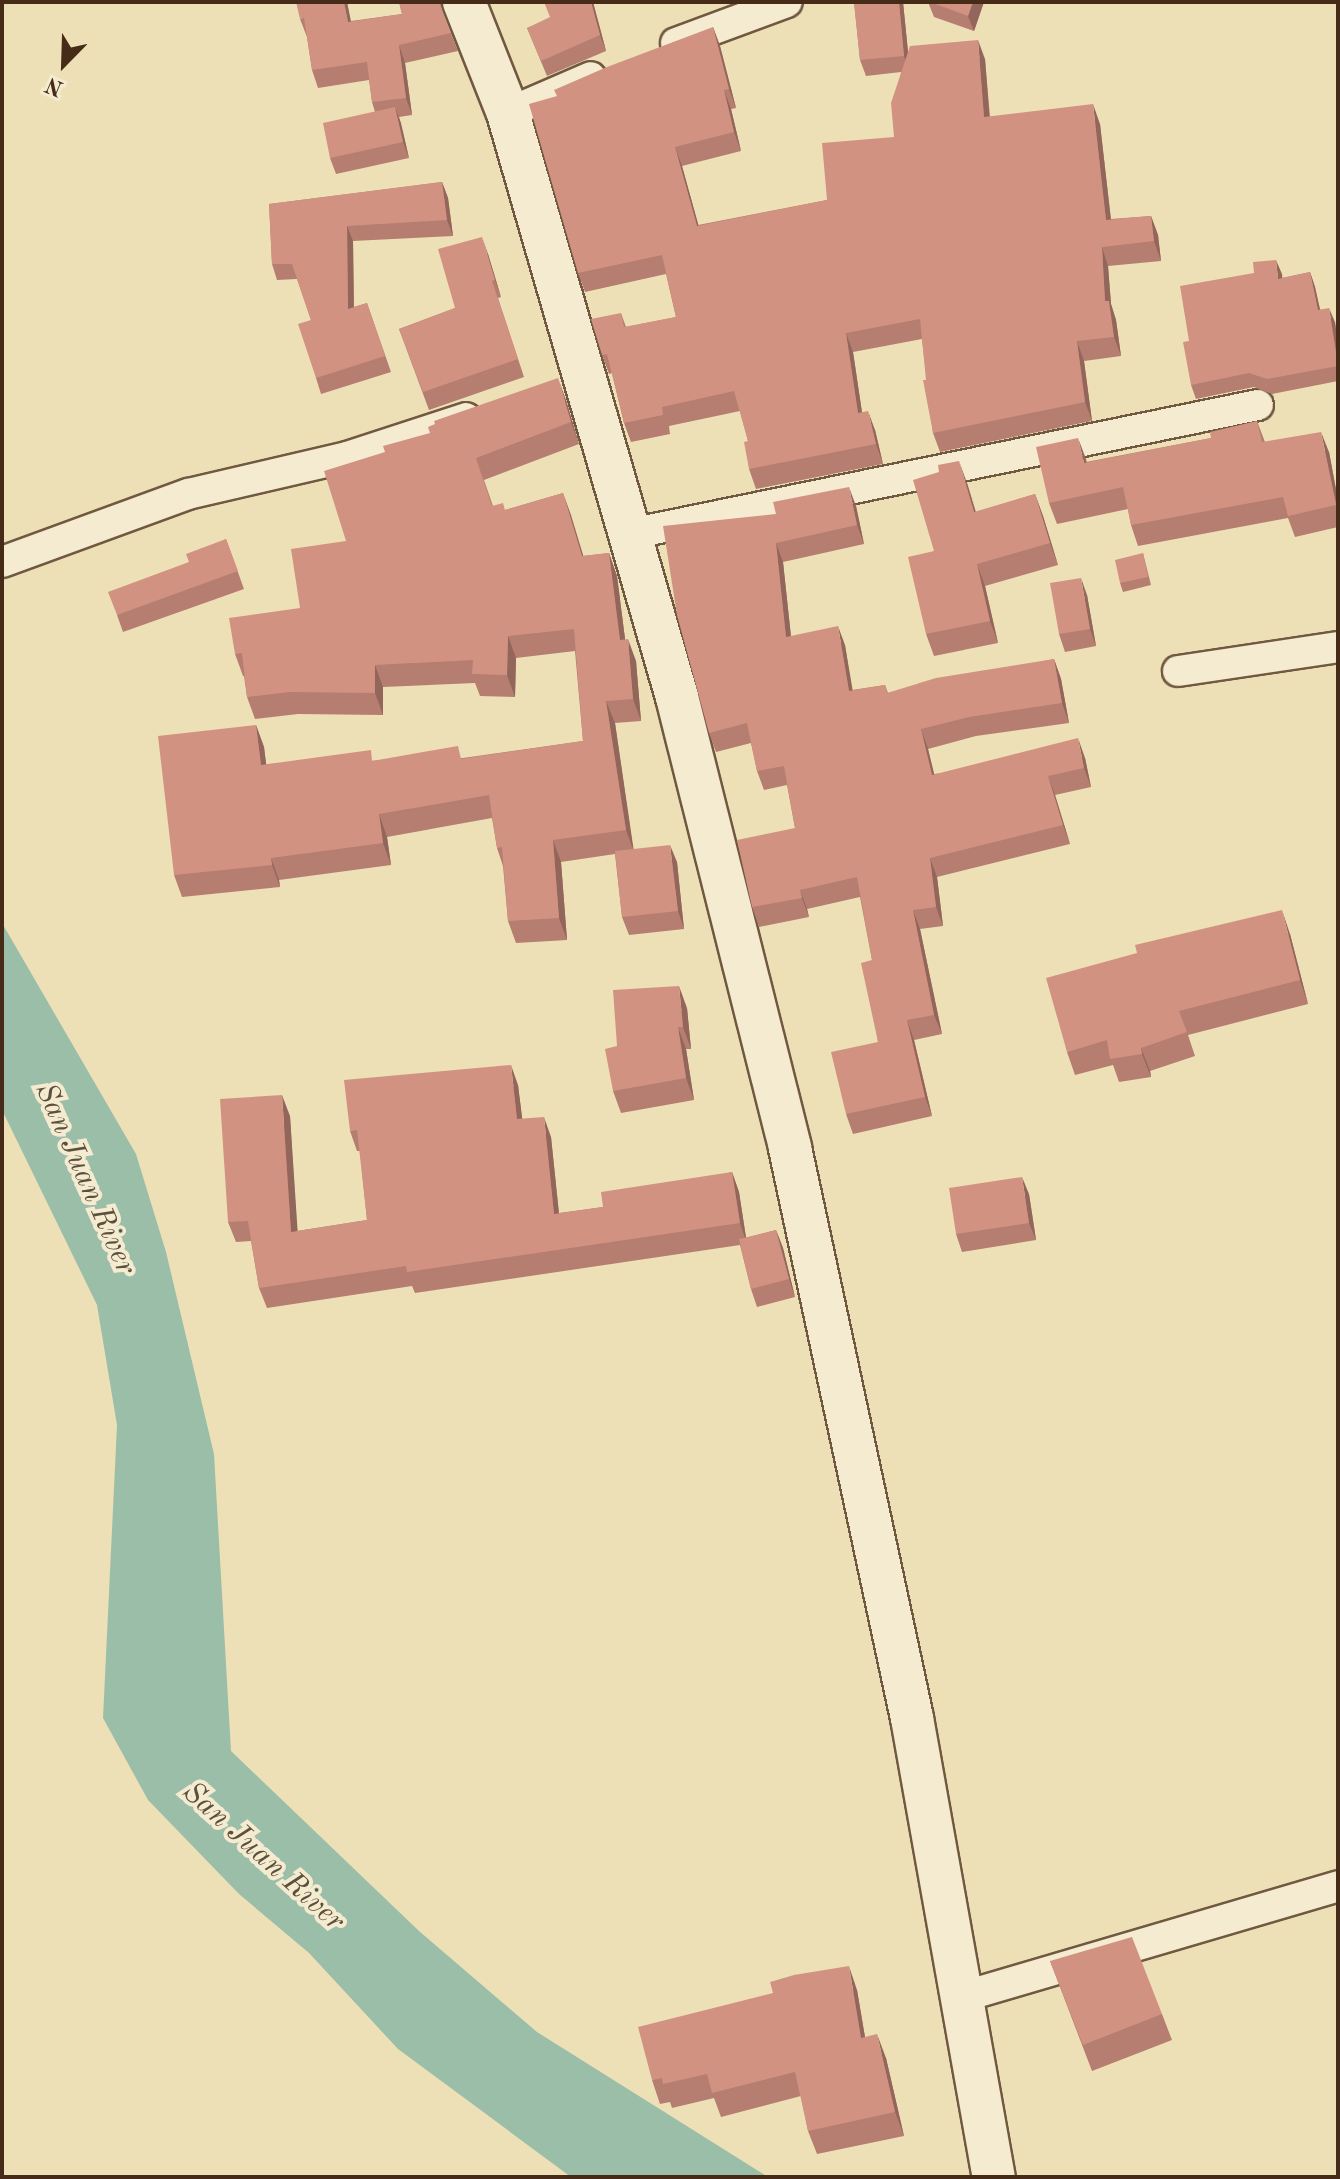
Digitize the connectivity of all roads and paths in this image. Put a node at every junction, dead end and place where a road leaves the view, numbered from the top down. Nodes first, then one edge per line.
1 (464, 2) edge
2 (787, 2) edge
3 (651, 53) edge
4 (622, 64) edge
5 (508, 113) junction
6 (1258, 405) dead end
7 (496, 408) edge
8 (630, 534) junction
9 (2, 562) edge
10 (1338, 647) edge
11 (1178, 671) dead end
12 (1338, 1886) edge
13 (962, 1997) junction
14 (994, 2177) edge

1 - 5 main road
2 - 3 street
4 - 5 street
5 - 8 main road
6 - 8 street
7 - 9 street
8 - 13 main road
10 - 11 street
12 - 13 street
13 - 14 main road

